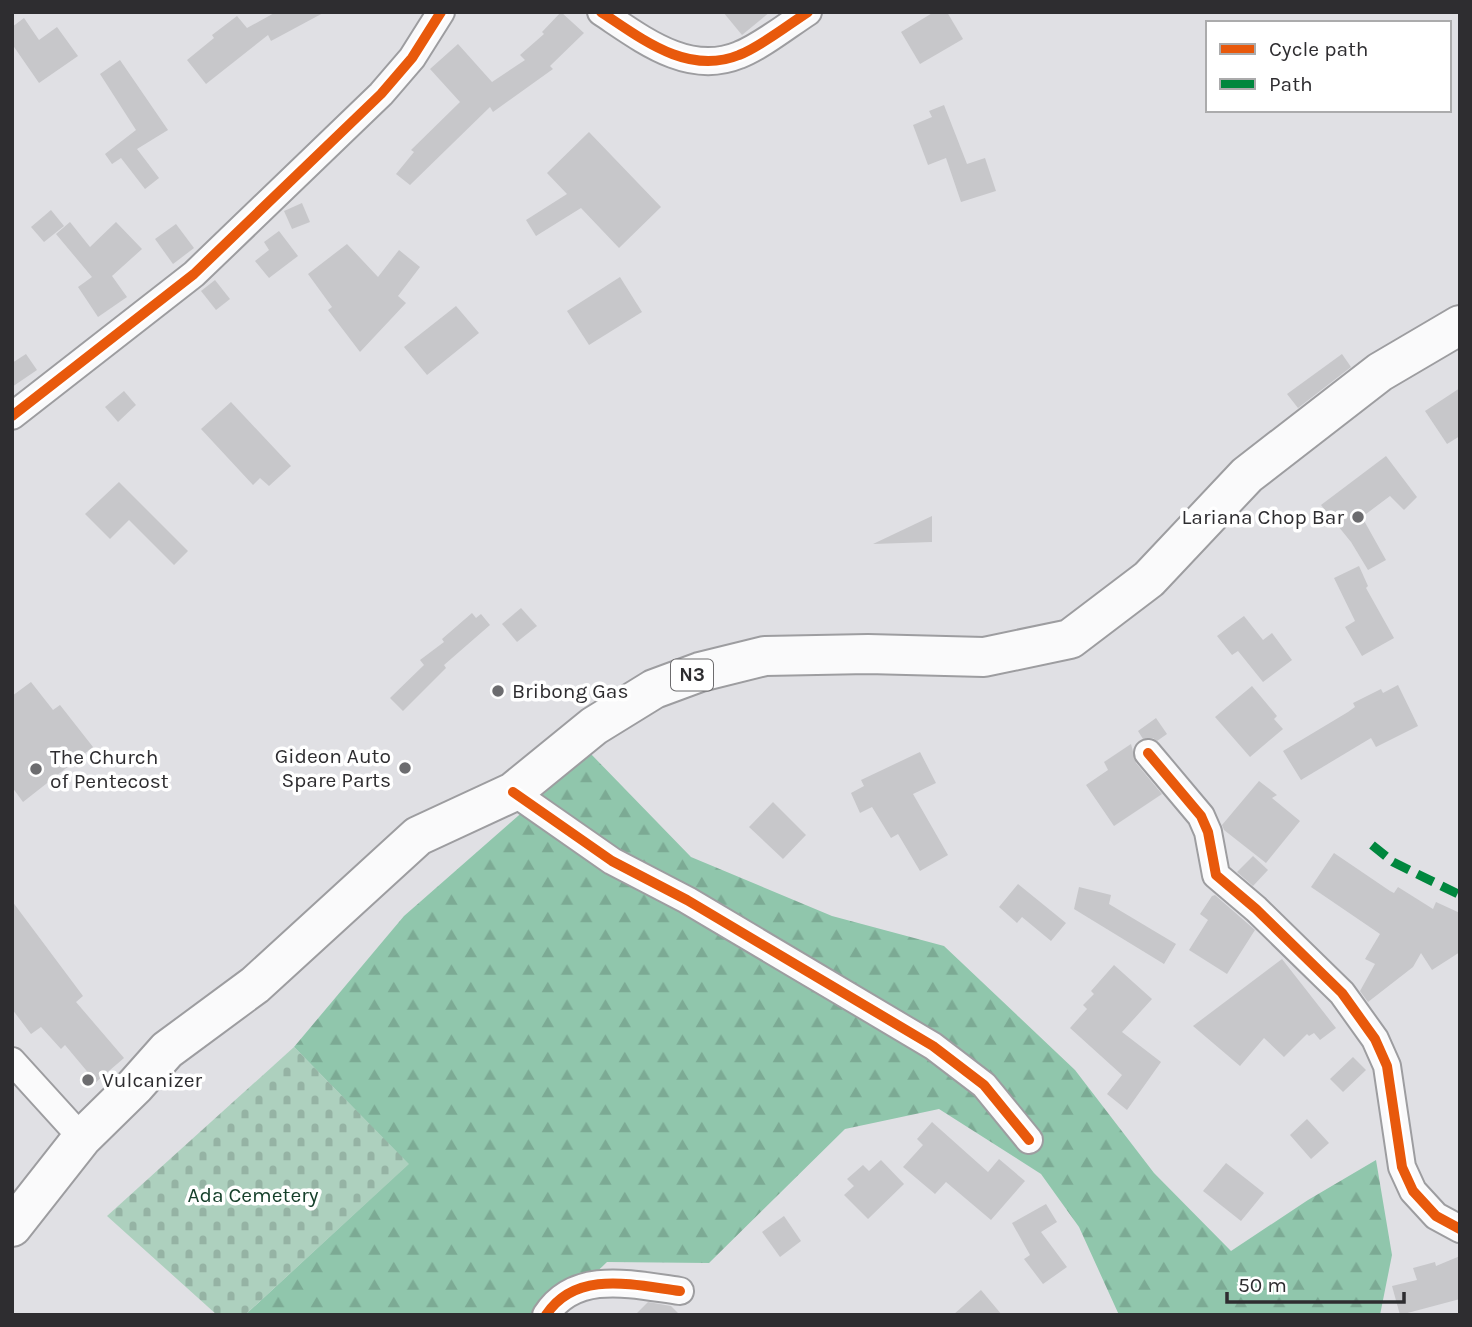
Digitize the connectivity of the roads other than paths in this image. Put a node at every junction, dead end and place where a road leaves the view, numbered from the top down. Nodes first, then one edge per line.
1 (441, 12) edge
2 (601, 12) edge
3 (808, 12) edge
4 (1460, 325) edge
5 (12, 416) edge
6 (1148, 753) dead end
7 (513, 792) junction
8 (12, 1061) edge
9 (82, 1138) junction
10 (1029, 1140) dead end
11 (12, 1227) edge
12 (1460, 1229) edge
13 (680, 1291) dead end
14 (546, 1315) edge

1 - 5 street
2 - 3 street
4 - 7 main road, N3
6 - 12 street
7 - 9 main road, N3
7 - 10 street
8 - 9 street
9 - 11 main road, N3
13 - 14 street

